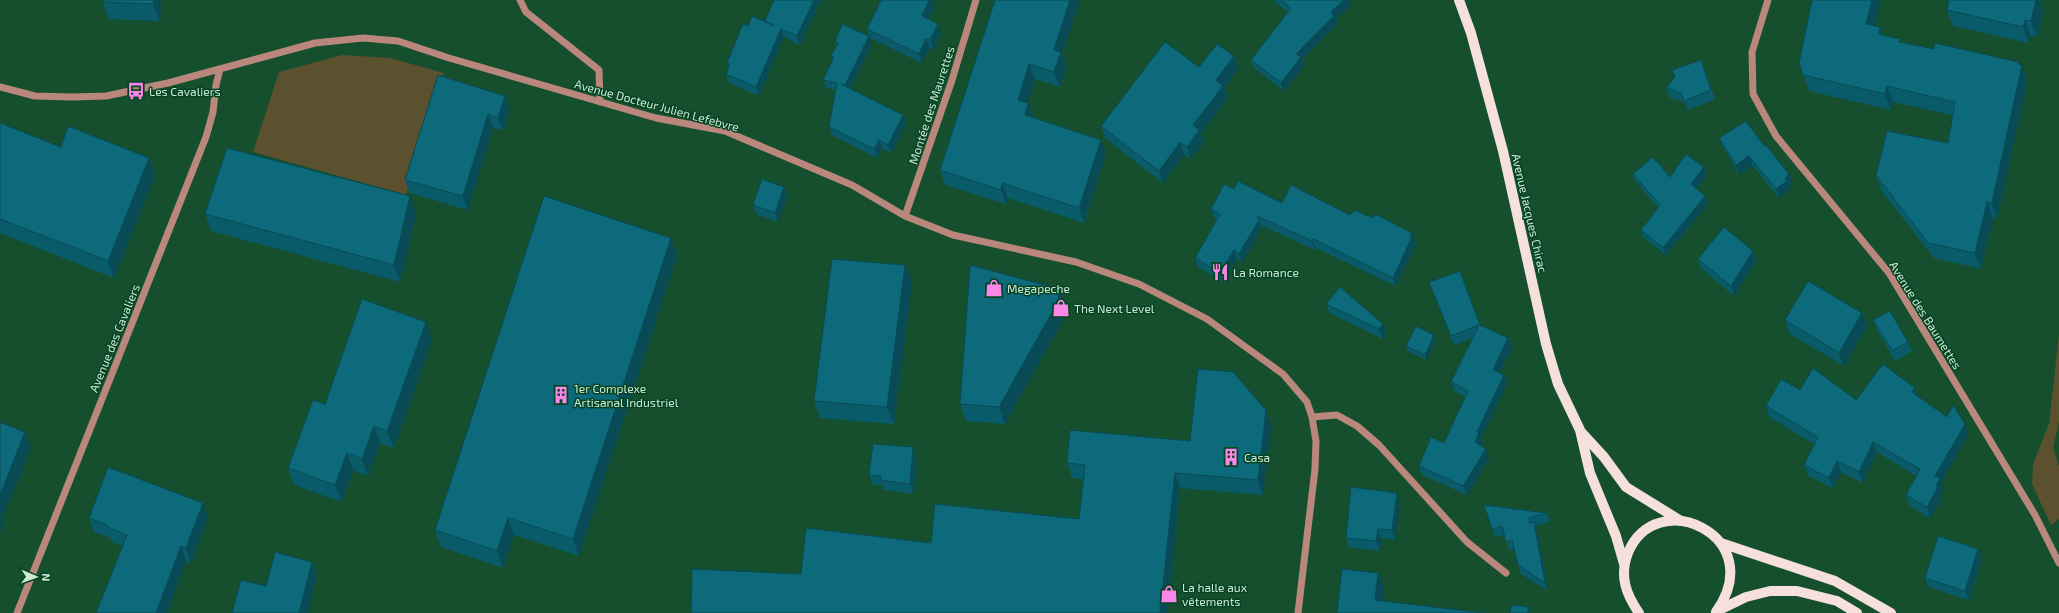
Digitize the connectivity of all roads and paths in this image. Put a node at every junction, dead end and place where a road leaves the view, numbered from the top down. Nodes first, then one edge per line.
1 (520, 0) edge
2 (976, 0) edge
3 (1460, 0) edge
4 (1768, 0) edge
5 (220, 69) junction
6 (0, 87) edge
7 (600, 102) junction
8 (905, 216) junction
9 (1312, 417) junction
10 (1580, 430) junction
11 (1681, 520) junction
12 (1720, 543) junction
13 (2059, 563) edge
14 (1624, 564) junction
15 (1506, 573) dead end
16 (1715, 612) edge
17 (17, 613) edge
18 (1298, 613) edge
19 (1639, 613) edge
20 (1857, 613) edge
21 (1891, 613) edge

1 - 7 street
2 - 8 street, Montée des Maurettes
3 - 10 main road, Avenue Jacques Chirac
4 - 13 street, Avenue des Baumettes
5 - 6 street, Avenue Docteur Julien Lefebvre
5 - 7 street, Avenue Docteur Julien Lefebvre
5 - 17 street, Avenue des Cavaliers
7 - 8 street, Avenue Docteur Julien Lefebvre
8 - 9 street, Avenue Docteur Julien Lefebvre
9 - 15 street
9 - 18 street, Avenue Docteur Julien Lefebvre
10 - 11 main road, Avenue Jacques Chirac
10 - 14 main road, Avenue Jacques Chirac
11 - 12 main road
11 - 14 main road
12 - 16 main road
12 - 21 main road
14 - 19 main road
16 - 20 main road

